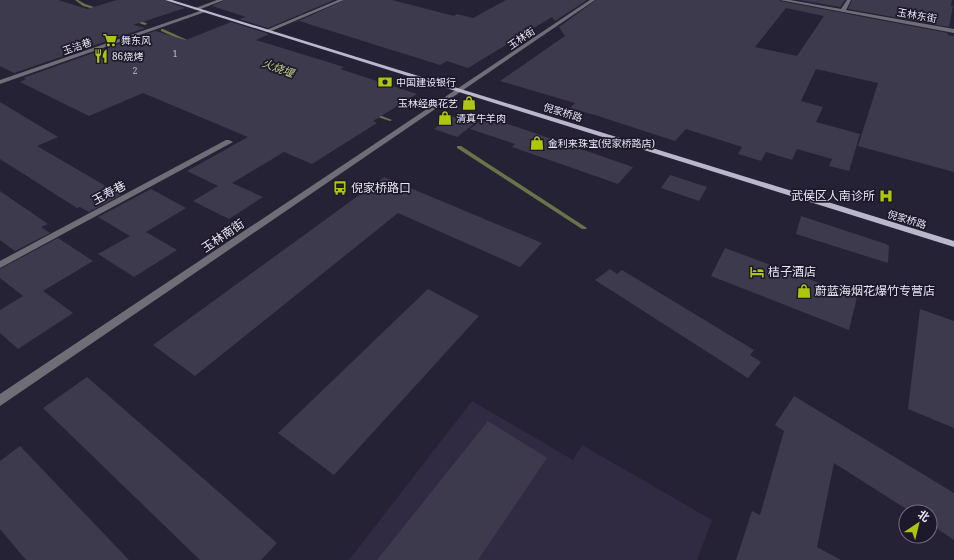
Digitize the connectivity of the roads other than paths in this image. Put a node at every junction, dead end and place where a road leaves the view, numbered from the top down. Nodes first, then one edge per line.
1 (167, 0) edge
2 (222, 0) edge
3 (342, 0) edge
4 (593, 0) edge
5 (782, 0) edge
6 (849, 0) edge
7 (196, 9) junction
8 (205, 11) junction
9 (843, 11) junction
10 (267, 31) junction
11 (954, 31) edge
12 (0, 82) edge
13 (460, 91) junction
14 (229, 142) dead end
15 (954, 244) edge
16 (0, 265) edge
17 (0, 401) edge

1 - 7 main road, 倪家桥路
2 - 7 street
3 - 10 street
4 - 13 street, 玉林街
5 - 9 street, 玉林东街
6 - 9 street
7 - 8 main road, 倪家桥路
8 - 10 main road, 倪家桥路
8 - 12 street, 玉洁巷
9 - 11 street, 玉林东街
10 - 13 main road, 倪家桥路
13 - 15 main road, 倪家桥路
13 - 17 street, 玉林南街
14 - 16 street, 玉寿巷

